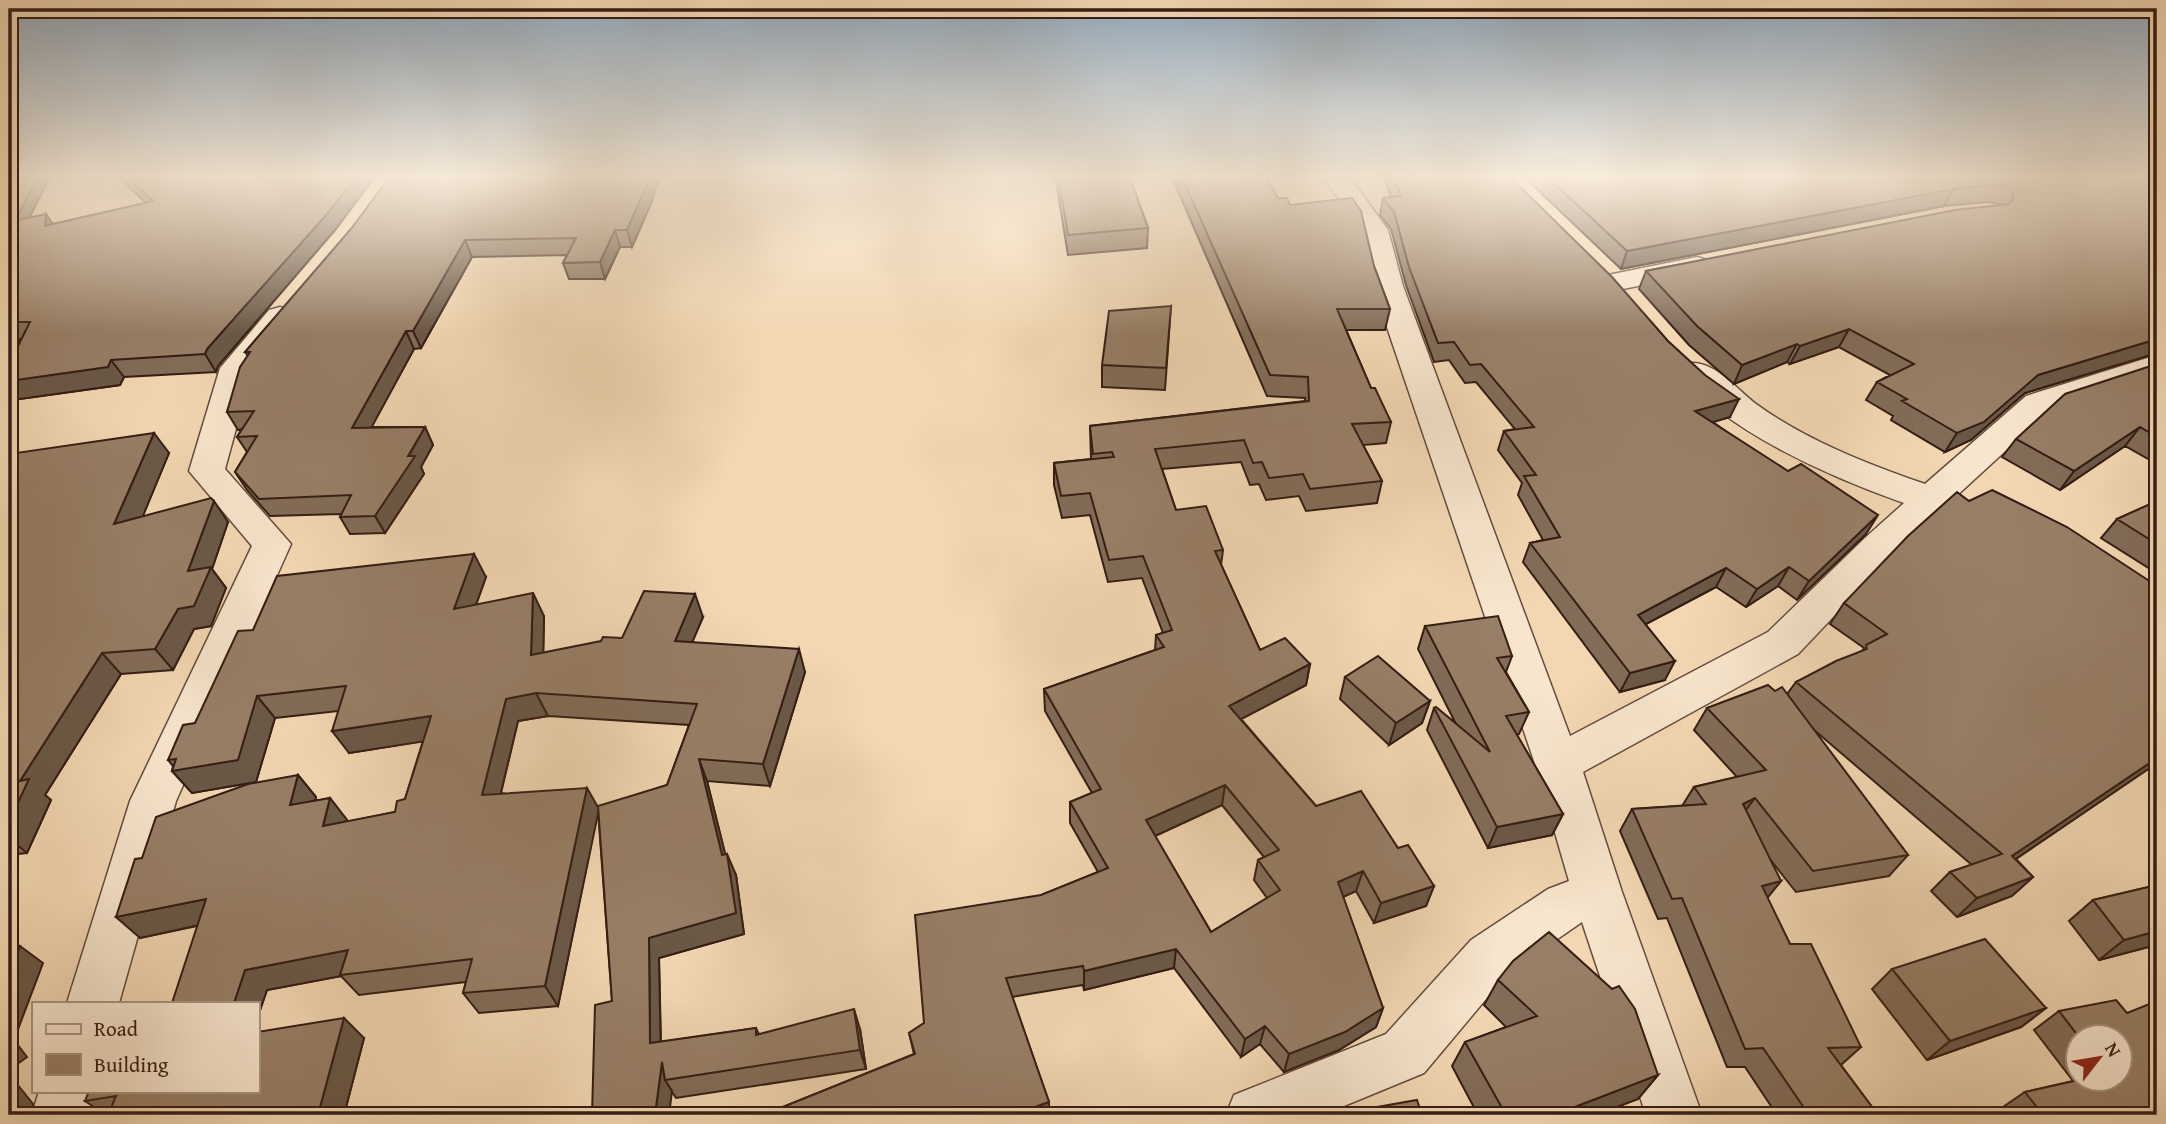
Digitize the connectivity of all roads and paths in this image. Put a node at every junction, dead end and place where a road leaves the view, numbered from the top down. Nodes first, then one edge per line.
1 (1372, 227) edge
2 (1721, 261) edge
3 (304, 288) edge
4 (1636, 308) edge
5 (1672, 347) edge
6 (2157, 365) edge
7 (1939, 493) junction
8 (1984, 497) edge
9 (1558, 764) junction
10 (1597, 892) junction
11 (93, 1002) edge
12 (67, 1092) edge
13 (60, 1115) edge
14 (1254, 1115) edge
15 (1674, 1115) edge

1 - 9 street
2 - 4 street
3 - 11 street
5 - 7 street
6 - 7 street
7 - 8 street
7 - 9 street
9 - 10 street
10 - 14 street
10 - 15 street
12 - 13 street

